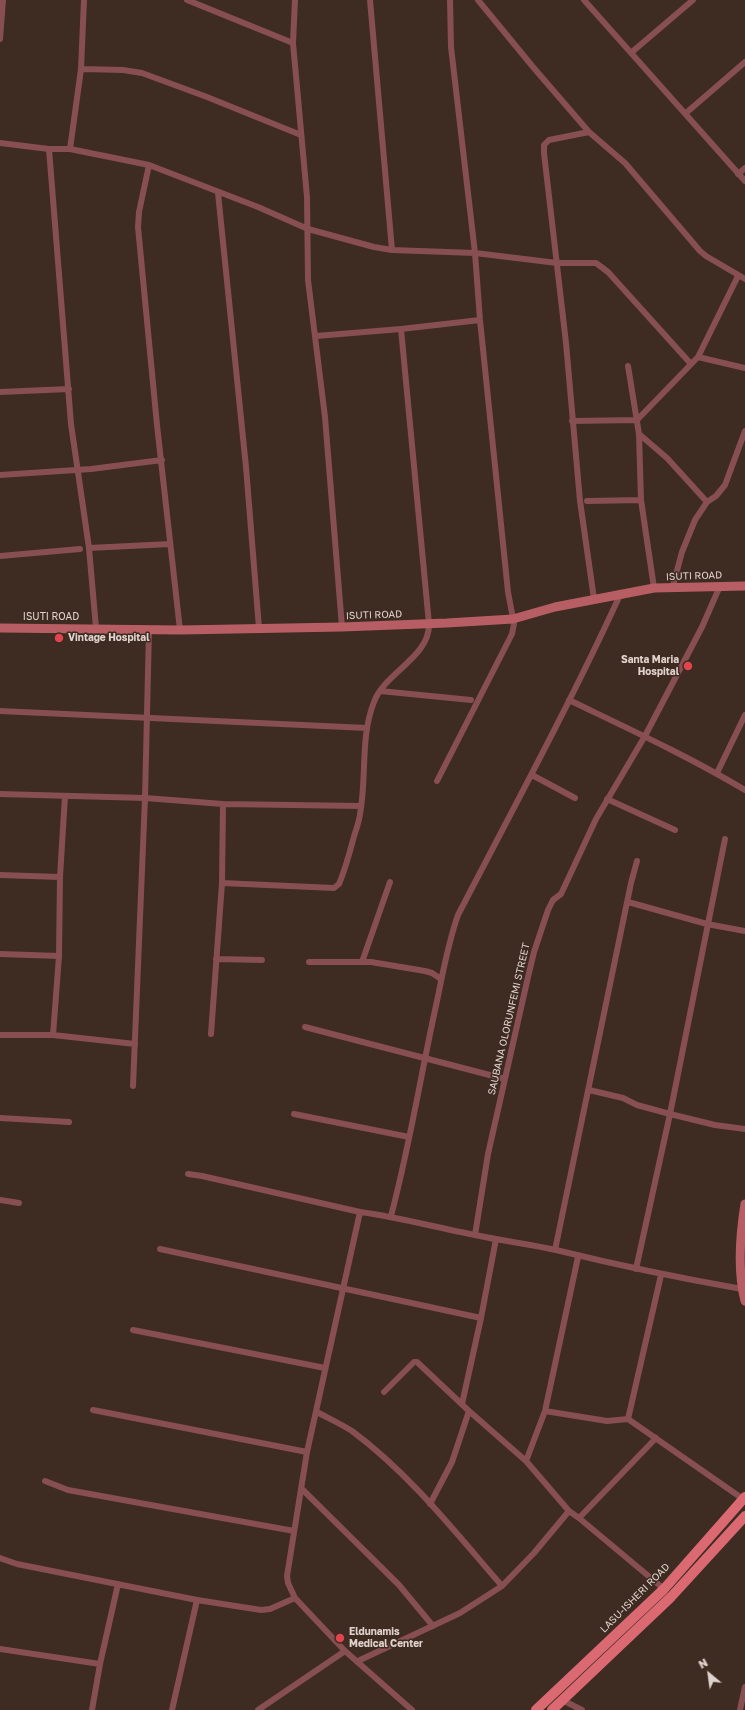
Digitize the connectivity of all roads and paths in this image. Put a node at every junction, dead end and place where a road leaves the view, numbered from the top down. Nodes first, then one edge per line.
1 (3, 0) edge
2 (84, 0) edge
3 (187, 0) edge
4 (295, 0) edge
5 (370, 0) edge
6 (450, 0) edge
7 (478, 0) edge
8 (584, 0) edge
9 (692, 0) edge
10 (0, 39) edge
11 (294, 43) junction
12 (632, 52) junction
13 (745, 62) edge
14 (81, 69) junction
15 (686, 113) junction
16 (589, 132) junction
17 (301, 135) junction
18 (0, 143) edge
19 (49, 149) junction
20 (70, 150) junction
21 (149, 165) junction
22 (745, 168) edge
23 (738, 174) junction
24 (745, 181) edge
25 (218, 193) junction
26 (308, 229) junction
27 (392, 250) junction
28 (475, 253) junction
29 (557, 263) junction
30 (738, 276) junction
31 (745, 279) edge
32 (480, 320) junction
33 (401, 330) junction
34 (316, 336) junction
35 (698, 357) junction
36 (691, 364) junction
37 (628, 366) dead end
38 (745, 368) edge
39 (69, 389) junction
40 (0, 392) edge
41 (637, 420) junction
42 (572, 421) junction
43 (745, 431) edge
44 (639, 434) junction
45 (162, 460) junction
46 (78, 470) junction
47 (0, 475) edge
48 (641, 500) junction
49 (587, 501) dead end
50 (707, 502) junction
51 (170, 544) junction
52 (89, 548) junction
53 (80, 549) dead end
54 (0, 556) edge
55 (720, 586) junction
56 (745, 586) edge
57 (654, 588) junction
58 (672, 589) junction
59 (620, 595) junction
60 (594, 599) junction
61 (513, 619) junction
62 (429, 624) junction
63 (0, 628) edge
64 (96, 628) junction
65 (259, 628) junction
66 (342, 628) junction
67 (149, 630) junction
68 (180, 630) junction
69 (380, 691) junction
70 (471, 700) dead end
71 (569, 700) junction
72 (0, 711) edge
73 (745, 715) edge
74 (147, 717) junction
75 (367, 728) junction
76 (645, 736) junction
77 (717, 773) junction
78 (532, 775) junction
79 (437, 781) dead end
80 (745, 790) edge
81 (0, 794) edge
82 (65, 796) junction
83 (145, 798) junction
84 (575, 798) dead end
85 (607, 799) junction
86 (223, 804) junction
87 (361, 806) junction
88 (675, 830) dead end
89 (725, 839) dead end
90 (637, 861) dead end
91 (0, 875) edge
92 (60, 877) junction
93 (390, 882) dead end
94 (222, 883) junction
95 (628, 902) junction
96 (707, 924) junction
97 (745, 931) edge
98 (0, 954) edge
99 (59, 956) junction
100 (216, 959) junction
101 (262, 960) dead end
102 (309, 962) dead end
103 (362, 962) junction
104 (442, 979) junction
105 (304, 1027) dead end
106 (211, 1034) dead end
107 (0, 1035) edge
108 (53, 1035) junction
109 (135, 1044) junction
110 (425, 1058) junction
111 (505, 1079) junction
112 (133, 1086) dead end
113 (589, 1090) junction
114 (294, 1114) dead end
115 (670, 1114) junction
116 (0, 1118) edge
117 (69, 1122) dead end
118 (745, 1129) edge
119 (409, 1137) junction
120 (188, 1174) dead end
121 (0, 1200) edge
122 (19, 1203) dead end
123 (745, 1204) edge
124 (360, 1212) junction
125 (391, 1216) junction
126 (475, 1235) junction
127 (496, 1239) junction
128 (160, 1249) dead end
129 (555, 1250) junction
130 (578, 1257) junction
131 (636, 1269) junction
132 (661, 1275) junction
133 (343, 1288) junction
134 (742, 1290) junction
135 (745, 1301) edge
136 (481, 1318) junction
137 (133, 1330) dead end
138 (325, 1368) junction
139 (384, 1392) dead end
140 (462, 1404) junction
141 (93, 1410) dead end
142 (469, 1411) junction
143 (545, 1411) junction
144 (317, 1412) junction
145 (628, 1419) junction
146 (656, 1438) junction
147 (307, 1452) junction
148 (526, 1461) junction
149 (45, 1481) dead end
150 (302, 1488) junction
151 (744, 1498) edge
152 (430, 1504) junction
153 (569, 1511) junction
154 (745, 1516) edge
155 (579, 1518) junction
156 (294, 1531) junction
157 (0, 1558) edge
158 (118, 1584) junction
159 (502, 1586) junction
160 (664, 1589) junction
161 (295, 1598) junction
162 (197, 1600) junction
163 (433, 1626) junction
164 (0, 1649) edge
165 (345, 1651) junction
166 (358, 1661) junction
167 (100, 1664) junction
168 (745, 1687) edge
169 (562, 1700) junction
170 (92, 1710) edge
171 (172, 1710) edge
172 (258, 1710) edge
173 (412, 1710) edge
174 (536, 1710) edge
175 (552, 1710) edge
176 (582, 1710) edge
177 (740, 1710) edge

1 - 10 street
2 - 14 street
3 - 11 street
4 - 11 street
5 - 27 street
6 - 28 street
7 - 16 street
8 - 12 street
9 - 12 street
11 - 17 street
12 - 15 street
13 - 15 street
14 - 17 street
14 - 20 street
15 - 23 street
16 - 29 street
16 - 30 street
17 - 26 street
18 - 19 street
19 - 20 street
19 - 39 street
20 - 21 street
21 - 25 street
21 - 45 street
22 - 23 street
23 - 24 street
25 - 26 street
25 - 65 street
26 - 27 street
26 - 34 street
27 - 28 street
28 - 29 street
28 - 32 street
29 - 36 street
29 - 42 street
30 - 31 street
30 - 35 street
32 - 33 street
32 - 61 street
33 - 34 street
33 - 62 street
34 - 66 street
35 - 36 street
35 - 38 street
36 - 41 street
37 - 41 street
39 - 40 street
39 - 46 street
41 - 42 street
41 - 44 street
42 - 60 street
43 - 50 street
44 - 48 street
44 - 50 street
45 - 46 street
45 - 51 street
46 - 47 street
46 - 52 street
48 - 49 street
48 - 57 street
50 - 58 street
51 - 52 street
51 - 68 street
52 - 64 street
53 - 54 street
55 - 56 street, ISUTI ROAD
55 - 58 street, ISUTI ROAD
55 - 76 street, SAUBANA OLORUNFEMI STREET
57 - 58 street, ISUTI ROAD
57 - 59 street, ISUTI ROAD
59 - 60 street, ISUTI ROAD
59 - 71 street
60 - 61 street, ISUTI ROAD
61 - 62 street, ISUTI ROAD
61 - 79 street
62 - 66 street, ISUTI ROAD
62 - 69 street
63 - 64 street, ISUTI ROAD
64 - 67 street, ISUTI ROAD
65 - 66 street, ISUTI ROAD
65 - 68 street, ISUTI ROAD
67 - 68 street, ISUTI ROAD
67 - 74 street
69 - 70 street
69 - 75 street
71 - 76 street
71 - 78 street
72 - 74 street
73 - 77 street
74 - 75 street
74 - 83 street
75 - 87 street
76 - 77 street
76 - 85 street, SAUBANA OLORUNFEMI STREET
77 - 80 street
78 - 84 street
78 - 104 street
81 - 82 street
82 - 83 street
82 - 92 street
83 - 86 street
83 - 109 street
85 - 88 street
85 - 111 street, SAUBANA OLORUNFEMI STREET
86 - 87 street
86 - 94 street
87 - 94 street
89 - 96 street
90 - 95 street
91 - 92 street
92 - 99 street
93 - 103 street
94 - 100 street
95 - 96 street
95 - 113 street
96 - 97 street
96 - 115 street
98 - 99 street
99 - 108 street
100 - 101 street
100 - 106 street
102 - 103 street
103 - 104 street
104 - 110 street
105 - 110 street
107 - 108 street
108 - 109 street
109 - 112 street
110 - 111 street
110 - 119 street
111 - 126 street, SAUBANA OLORUNFEMI STREET
113 - 115 street
113 - 129 street
114 - 119 street
115 - 118 street
115 - 131 street
116 - 117 street
119 - 125 street
120 - 124 street
121 - 122 street
123 - 134 street
124 - 125 street
124 - 133 street
125 - 126 street
126 - 127 street
127 - 129 street
127 - 136 street
128 - 133 street
129 - 130 street
130 - 131 street
130 - 143 street
131 - 132 street
132 - 134 street
132 - 145 street
133 - 136 street
133 - 138 street
134 - 135 street
136 - 140 street
137 - 138 street
138 - 144 street
139 - 140 street
140 - 142 street
141 - 147 street
142 - 148 street
142 - 152 street
143 - 145 street
143 - 148 street
144 - 147 street
144 - 152 street
145 - 146 street
146 - 151 street
146 - 155 street
147 - 150 street
148 - 153 street
149 - 156 street
150 - 156 street
150 - 163 street
151 - 160 main road, LASU-ISHERI ROAD
152 - 159 street
153 - 155 street
153 - 159 street
154 - 169 main road
155 - 160 street
156 - 161 street
157 - 158 street
158 - 162 street
158 - 167 street
159 - 163 street
160 - 174 main road, LASU-ISHERI ROAD
161 - 162 street
161 - 165 street
162 - 171 street
163 - 166 street
164 - 167 street
165 - 166 street
165 - 172 street
166 - 173 street
167 - 170 street
168 - 177 street
169 - 175 main road
169 - 176 street

